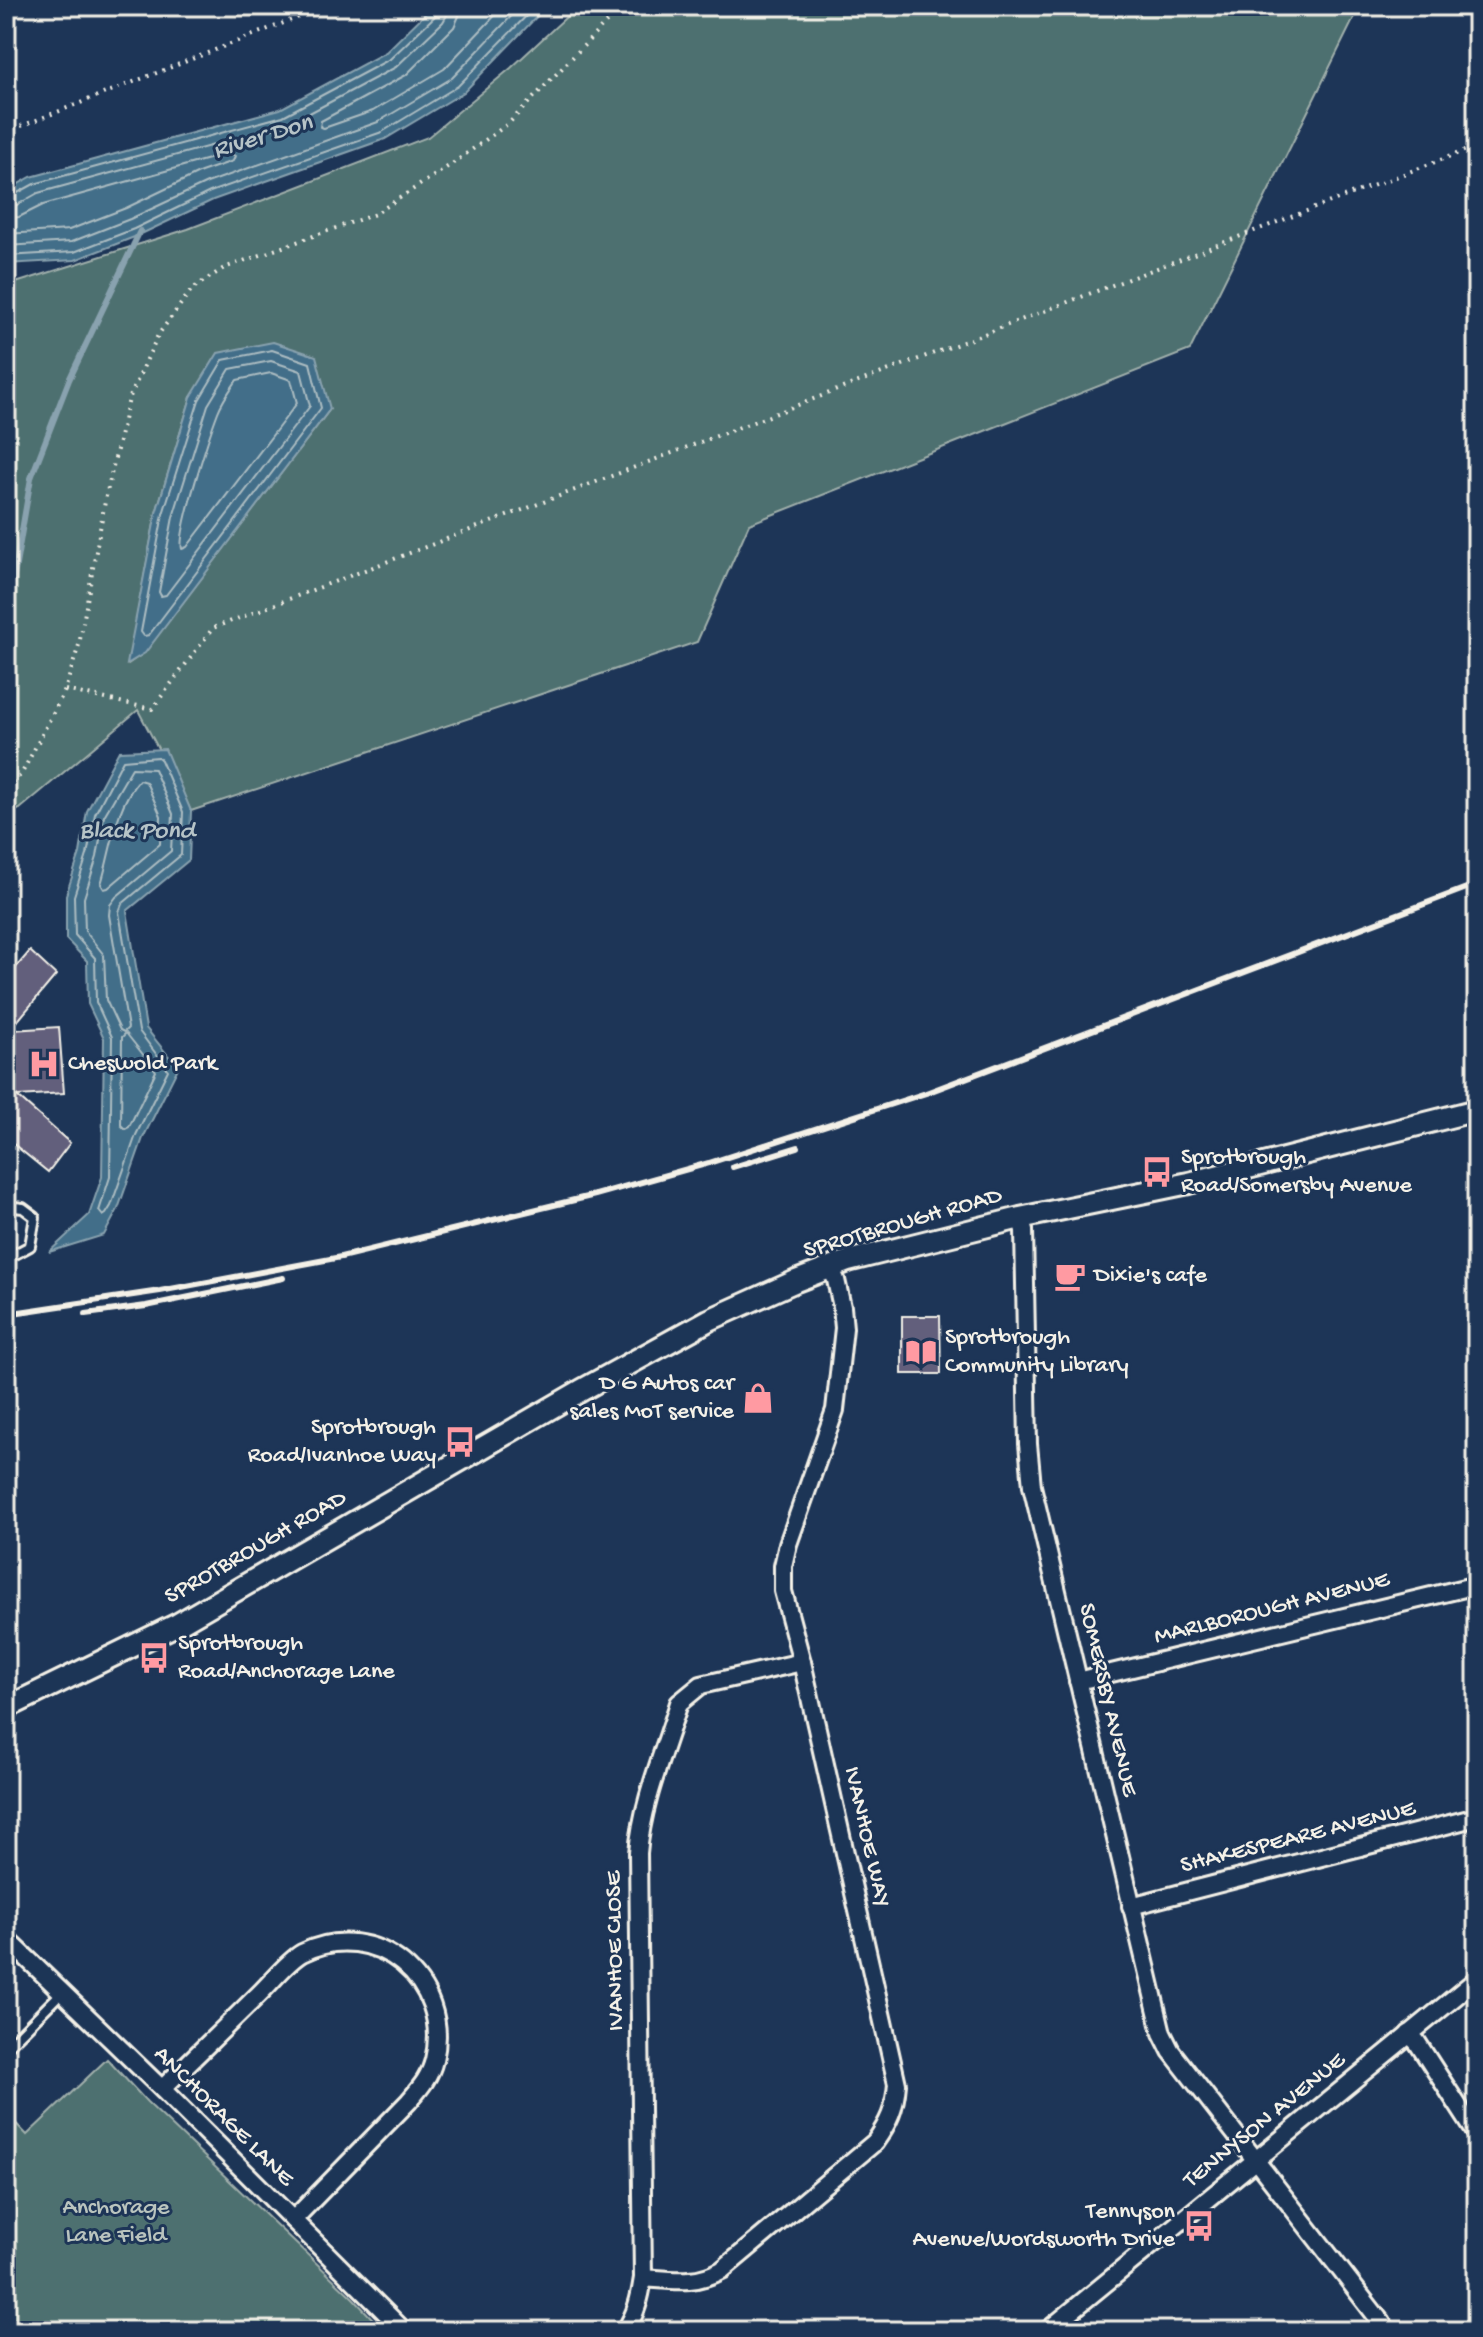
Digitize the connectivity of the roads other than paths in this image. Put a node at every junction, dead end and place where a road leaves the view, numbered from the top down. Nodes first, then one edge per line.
1 (1477, 1110) edge
2 (6, 1206) edge
3 (1020, 1218) junction
4 (6, 1255) edge
5 (831, 1268) junction
6 (1477, 1585) edge
7 (802, 1662) junction
8 (1078, 1681) junction
9 (6, 1708) edge
10 (1477, 1817) edge
11 (1131, 1906) junction
12 (6, 1938) edge
13 (1477, 1979) edge
14 (62, 1992) junction
15 (1409, 2034) junction
16 (6, 2048) edge
17 (162, 2089) junction
18 (1477, 2135) edge
19 (1255, 2159) junction
20 (293, 2220) junction
21 (643, 2278) junction
22 (404, 2331) edge
23 (625, 2331) edge
24 (1047, 2331) edge
25 (1388, 2331) edge

1 - 3 street, SPROTBROUGH ROAD
2 - 4 lane
3 - 5 street, SPROTBROUGH ROAD
3 - 8 street, SOMERSBY AVENUE
5 - 7 street, IVANHOE WAY
5 - 9 street, SPROTBROUGH ROAD
6 - 8 street, MARLBOROUGH AVENUE
7 - 21 street, IVANHOE CLOSE
7 - 21 street, IVANHOE WAY
8 - 11 street, SOMERSBY AVENUE
10 - 11 street, SHAKESPEARE AVENUE
11 - 19 street, SOMERSBY AVENUE
12 - 14 street, ANCHORAGE LANE
13 - 15 street, TENNYSON AVENUE
14 - 16 lane
14 - 17 street, ANCHORAGE LANE
15 - 18 street
15 - 19 street, TENNYSON AVENUE
17 - 20 street, ANCHORAGE LANE
17 - 20 street
19 - 24 street, TENNYSON AVENUE
19 - 25 street, SOMERSBY AVENUE
20 - 22 street, ANCHORAGE LANE
21 - 23 street, IVANHOE CLOSE

